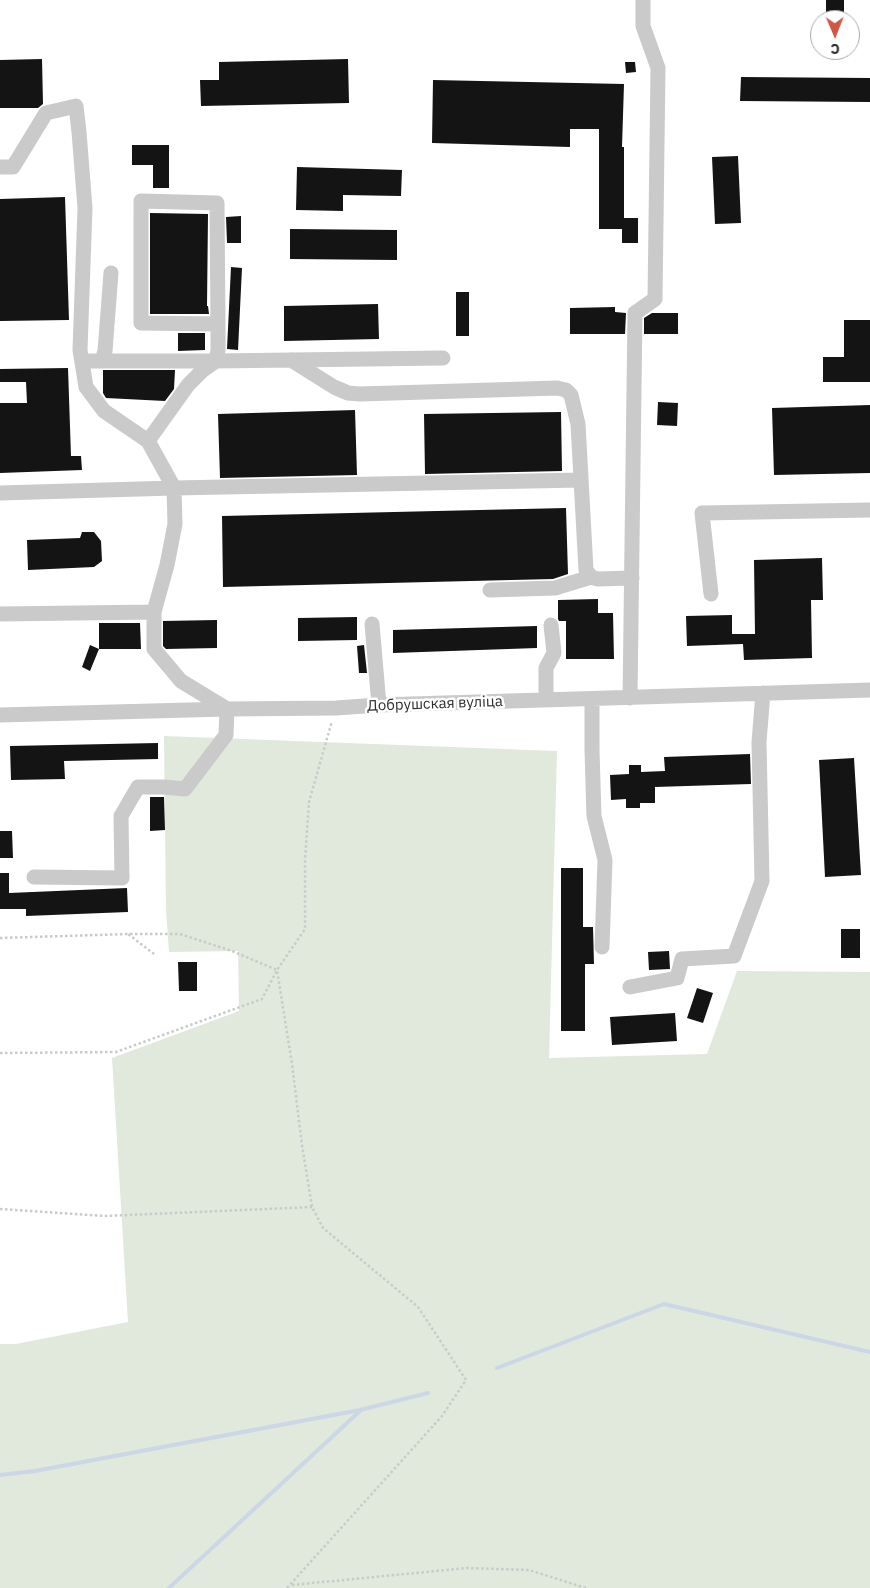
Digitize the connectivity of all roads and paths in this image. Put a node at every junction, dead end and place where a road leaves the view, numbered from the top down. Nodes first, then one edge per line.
1 (642, 0) edge
2 (0, 167) edge
3 (111, 273) dead end
4 (218, 324) junction
5 (443, 358) dead end
6 (291, 360) junction
7 (82, 361) junction
8 (102, 361) junction
9 (216, 361) junction
10 (148, 441) junction
11 (581, 480) junction
12 (174, 488) junction
13 (0, 493) edge
14 (870, 510) edge
15 (591, 576) junction
16 (632, 578) junction
17 (490, 590) dead end
18 (711, 594) dead end
19 (154, 612) junction
20 (0, 614) edge
21 (372, 624) dead end
22 (551, 625) dead end
23 (870, 690) edge
24 (763, 693) junction
25 (630, 698) junction
26 (592, 699) junction
27 (546, 700) junction
28 (379, 705) junction
29 (336, 708) junction
30 (227, 709) junction
31 (0, 715) edge
32 (34, 877) dead end
33 (128, 934) junction
34 (0, 938) edge
35 (602, 947) dead end
36 (154, 954) dead end
37 (277, 970) junction
38 (630, 987) dead end
39 (0, 1053) edge
40 (312, 1207) junction
41 (0, 1209) edge
42 (291, 1585) junction
43 (287, 1588) edge
44 (586, 1588) edge

1 - 16 street
2 - 7 street
3 - 8 street
4 - 4 street
4 - 9 street
5 - 6 street
6 - 9 street
6 - 11 street
7 - 8 street
7 - 10 street
8 - 9 street
9 - 10 street
10 - 12 street
11 - 12 street
11 - 15 street
12 - 13 street
12 - 19 street
14 - 18 street
15 - 16 street
15 - 17 street
16 - 25 street
19 - 20 street
19 - 30 street
21 - 28 street
22 - 27 street
23 - 24 street, Добрушская вуліца
24 - 25 street, Добрушская вуліца
24 - 38 street
25 - 26 street, Добрушская вуліца
26 - 27 street, Добрушская вуліца
26 - 35 street
27 - 28 street, Добрушская вуліца
28 - 29 street, Добрушская вуліца
29 - 30 street, Добрушская вуліца
29 - 37 path
30 - 31 street, Добрушская вуліца
30 - 32 street
33 - 34 path
33 - 36 path
33 - 37 path
37 - 39 path
37 - 40 path
40 - 41 path
40 - 42 path
42 - 43 path
42 - 44 path

